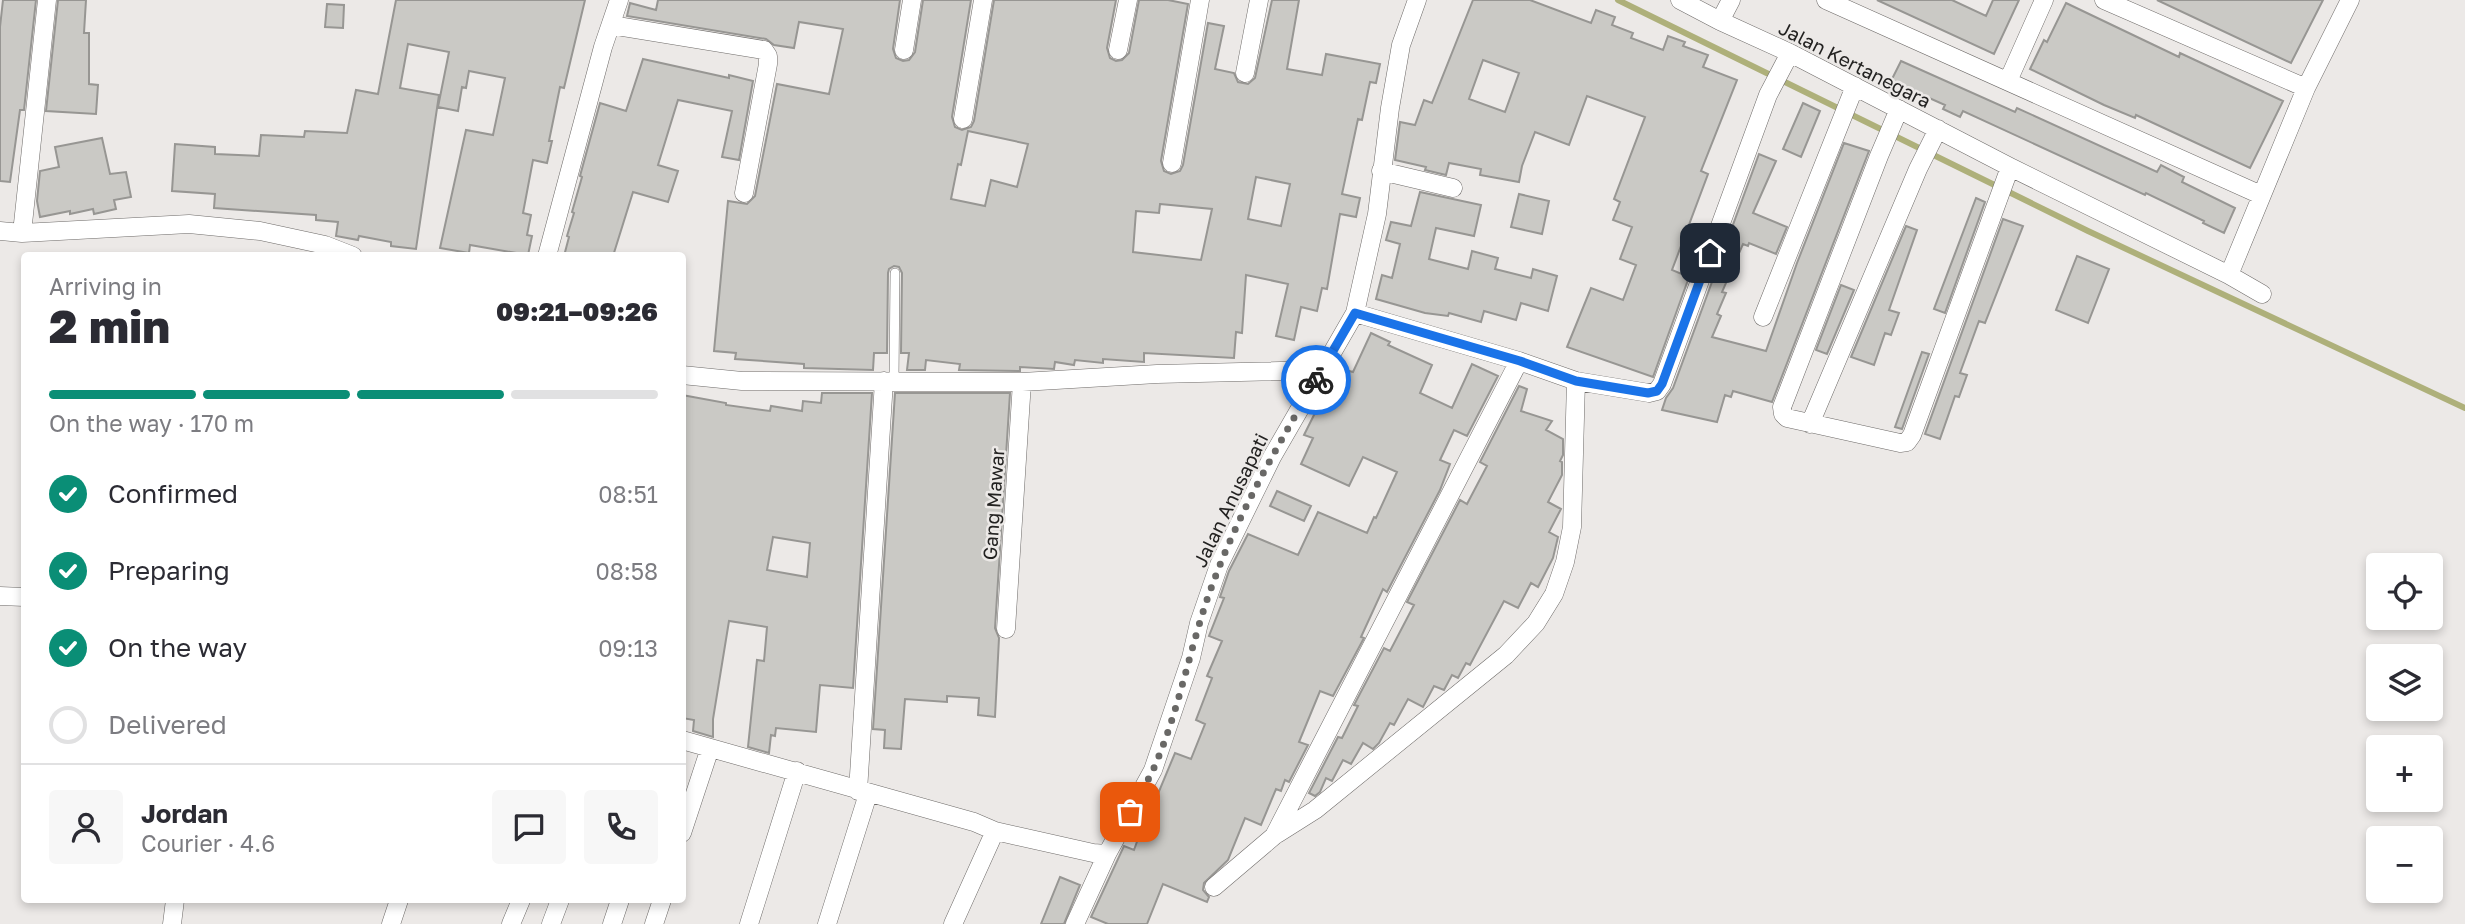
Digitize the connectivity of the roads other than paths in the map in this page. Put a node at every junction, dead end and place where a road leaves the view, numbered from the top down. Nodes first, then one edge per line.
1 (47, 0) edge
2 (619, 0) edge
3 (912, 0) edge
4 (983, 0) edge
5 (1128, 0) edge
6 (1200, 0) edge
7 (1259, 0) edge
8 (1417, 0) edge
9 (1680, 0) edge
10 (1731, 0) edge
11 (1826, 0) edge
12 (2044, 0) edge
13 (2104, 0) edge
14 (2350, 0) edge
15 (1720, 22) junction
16 (611, 25) junction
17 (904, 50) dead end
18 (1118, 50) dead end
19 (1788, 55) junction
20 (1245, 74) dead end
21 (2008, 81) junction
22 (2306, 88) junction
23 (1852, 92) junction
24 (1899, 109) junction
25 (963, 120) dead end
26 (1936, 135) junction
27 (1172, 163) dead end
28 (1381, 171) junction
29 (2008, 173) junction
30 (1453, 188) dead end
31 (744, 193) dead end
32 (2261, 195) junction
33 (0, 231) edge
34 (22, 233) junction
35 (343, 252) edge
36 (548, 252) edge
37 (895, 273) dead end
38 (2230, 275) junction
39 (2262, 294) dead end
40 (1355, 313) junction
41 (1763, 317) dead end
42 (1520, 361) junction
43 (1321, 370) junction
44 (686, 375) edge
45 (889, 381) junction
46 (1576, 381) junction
47 (1022, 382) junction
48 (1810, 424) junction
49 (0, 596) edge
50 (21, 597) edge
51 (1006, 629) dead end
52 (686, 741) edge
53 (710, 748) junction
54 (797, 771) junction
55 (863, 792) junction
56 (686, 822) edge
57 (995, 831) junction
58 (1274, 835) junction
59 (1107, 854) junction
60 (1214, 887) dead end
61 (175, 903) edge
62 (398, 903) edge
63 (520, 903) edge
64 (559, 903) edge
65 (619, 903) edge
66 (661, 903) edge
67 (172, 924) edge
68 (391, 924) edge
69 (511, 924) edge
70 (551, 924) edge
71 (612, 924) edge
72 (654, 924) edge
73 (749, 924) edge
74 (827, 924) edge
75 (953, 924) edge
76 (1074, 924) edge

1 - 34 street
2 - 16 street
3 - 17 street
4 - 25 street
5 - 18 street
6 - 27 street
7 - 20 street
8 - 28 street, Jalan Anusapati
9 - 15 street, Jalan Kertanegara
10 - 15 street
11 - 21 street
12 - 21 street
13 - 22 street
14 - 22 street
15 - 19 street, Jalan Kertanegara
16 - 31 street
16 - 36 street
19 - 23 street, Jalan Kertanegara
19 - 46 street
21 - 32 street
22 - 32 street
23 - 24 street, Jalan Kertanegara
23 - 41 street
24 - 26 street, Jalan Kertanegara
24 - 48 street
26 - 29 street, Jalan Kertanegara
26 - 48 street
28 - 30 street
28 - 40 street, Jalan Anusapati
29 - 38 street, Jalan Kertanegara
29 - 48 street
32 - 38 street
33 - 34 street
34 - 35 street
37 - 45 lane
38 - 39 street, Jalan Kertanegara
40 - 42 street
40 - 43 street, Jalan Anusapati
42 - 46 street
42 - 58 street
43 - 47 street
43 - 59 street, Jalan Anusapati
44 - 45 street
45 - 47 street
45 - 55 street
46 - 58 street
47 - 51 street, Gang Mawar
49 - 50 street
52 - 53 street
53 - 54 street
53 - 56 street
54 - 55 street
54 - 73 street
55 - 57 street
55 - 74 street
57 - 59 street
57 - 75 street
58 - 60 street
59 - 76 street, Jalan Anusapati
61 - 67 street
62 - 68 street
63 - 69 street
64 - 70 street
65 - 71 street
66 - 72 street

